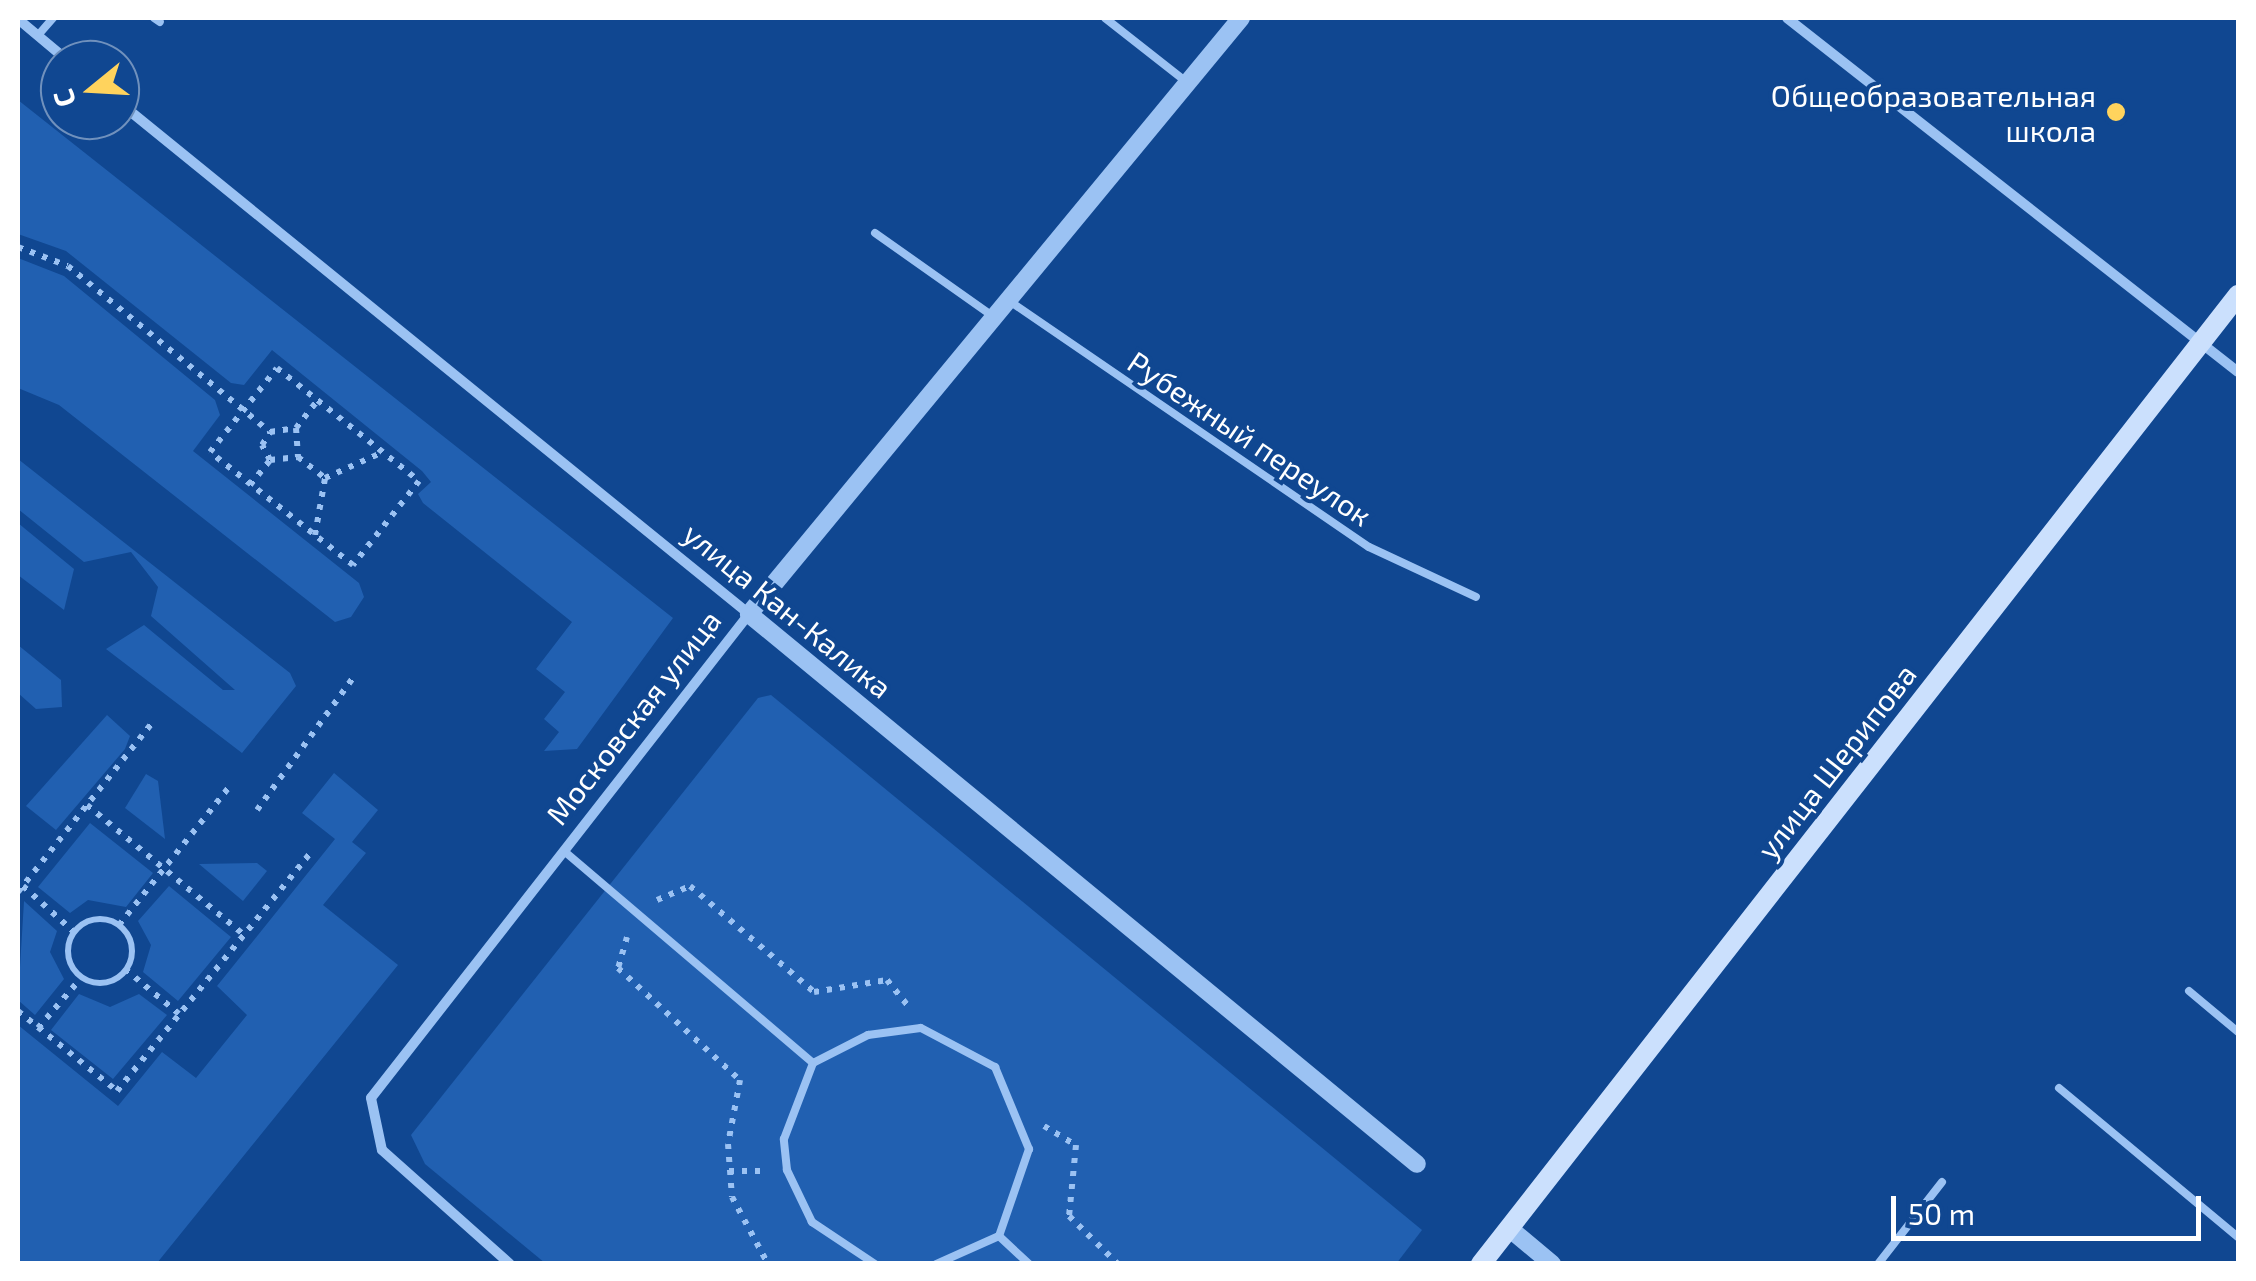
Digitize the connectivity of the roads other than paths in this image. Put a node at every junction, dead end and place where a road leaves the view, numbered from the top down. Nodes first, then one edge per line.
1 (53, 18) edge
2 (1105, 18) edge
3 (1241, 18) edge
4 (1787, 18) edge
5 (18, 19) edge
6 (40, 33) junction
7 (47, 40) edge
8 (1188, 83) junction
9 (140, 119) edge
10 (875, 234) dead end
11 (2238, 295) edge
12 (1008, 300) junction
13 (995, 317) junction
14 (2201, 344) junction
15 (2238, 372) edge
16 (1476, 597) dead end
17 (749, 614) junction
18 (564, 851) junction
19 (2189, 991) dead end
20 (2238, 1032) edge
21 (813, 1062) junction
22 (2059, 1088) dead end
23 (1417, 1164) dead end
24 (1942, 1182) dead end
25 (1509, 1228) junction
26 (999, 1236) junction
27 (2238, 1237) edge
28 (510, 1264) edge
29 (875, 1264) edge
30 (936, 1264) edge
31 (1029, 1264) edge
32 (1480, 1264) edge
33 (1552, 1264) edge
34 (1878, 1264) edge

1 - 6 lane
2 - 8 lane
3 - 8 street, Московская улица
4 - 14 street
5 - 6 street
6 - 7 street
8 - 12 street, Московская улица
9 - 17 street, улица Кан-Калика
10 - 13 lane
11 - 14 main road, улица Шерипова
12 - 13 street, Московская улица
12 - 16 lane, Рубежный переулок
13 - 17 street, Московская улица
14 - 15 street
14 - 25 main road, улица Шерипова
17 - 18 street, Московская улица
17 - 23 street, улица Кан-Калика
18 - 21 lane
18 - 28 street, Московская улица
19 - 20 lane
21 - 26 lane
21 - 29 lane
22 - 27 lane
24 - 34 lane
25 - 32 main road, улица Шерипова
25 - 33 street
26 - 30 lane
26 - 31 lane

